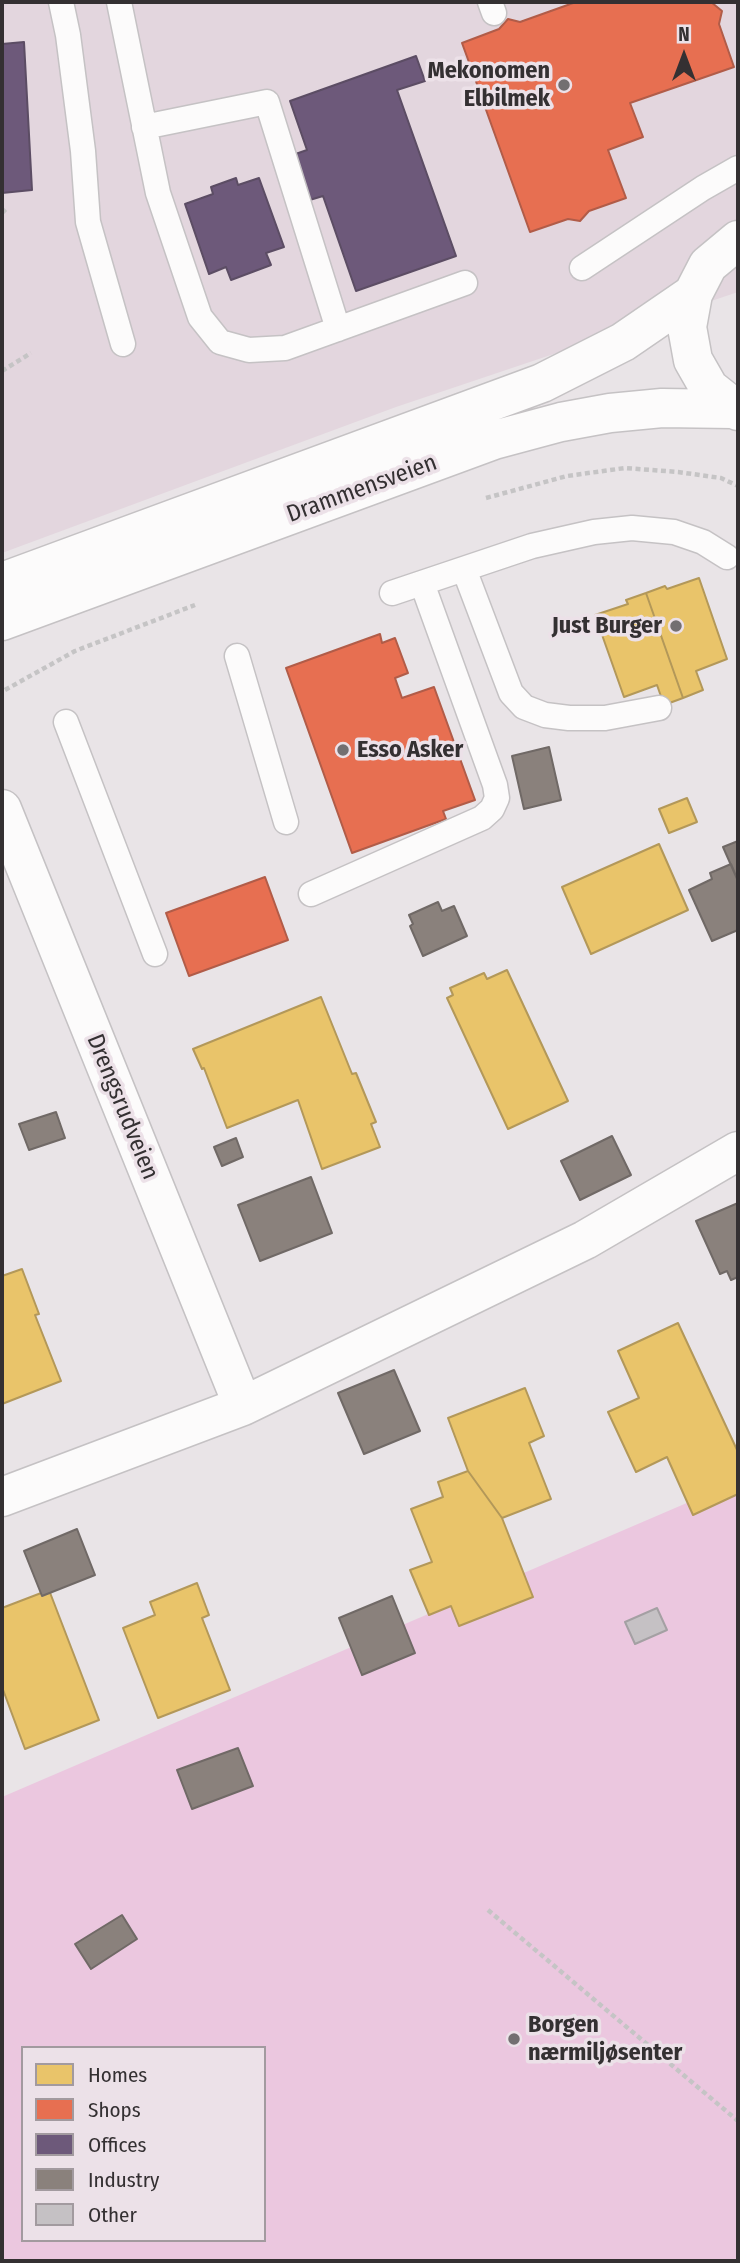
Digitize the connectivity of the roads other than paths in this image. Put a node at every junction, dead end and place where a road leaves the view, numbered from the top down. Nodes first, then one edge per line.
1 (61, 2) edge
2 (119, 2) edge
3 (144, 127) junction
4 (738, 168) edge
5 (738, 240) edge
6 (582, 268) dead end
7 (465, 284) dead end
8 (692, 294) junction
9 (338, 329) junction
10 (122, 344) dead end
11 (736, 410) edge
12 (727, 557) dead end
13 (464, 569) junction
14 (2, 582) edge
15 (422, 583) junction
16 (392, 593) dead end
17 (2, 621) edge
18 (237, 656) dead end
19 (659, 708) dead end
20 (66, 722) dead end
21 (2, 809) edge
22 (286, 822) dead end
23 (311, 894) dead end
24 (155, 954) dead end
25 (738, 1151) edge
26 (243, 1406) junction
27 (2, 1497) edge

1 - 10 lane
2 - 3 lane
3 - 9 lane
3 - 9 lane
4 - 6 lane
5 - 8 main road
7 - 9 lane
8 - 11 main road
8 - 14 main road, Drammensveien
11 - 17 main road, Drammensveien
12 - 13 lane
13 - 15 lane
13 - 19 lane
15 - 16 lane
15 - 23 lane
18 - 22 lane
20 - 24 lane
21 - 26 main road, Drengsrudveien
25 - 26 main road
26 - 27 main road

